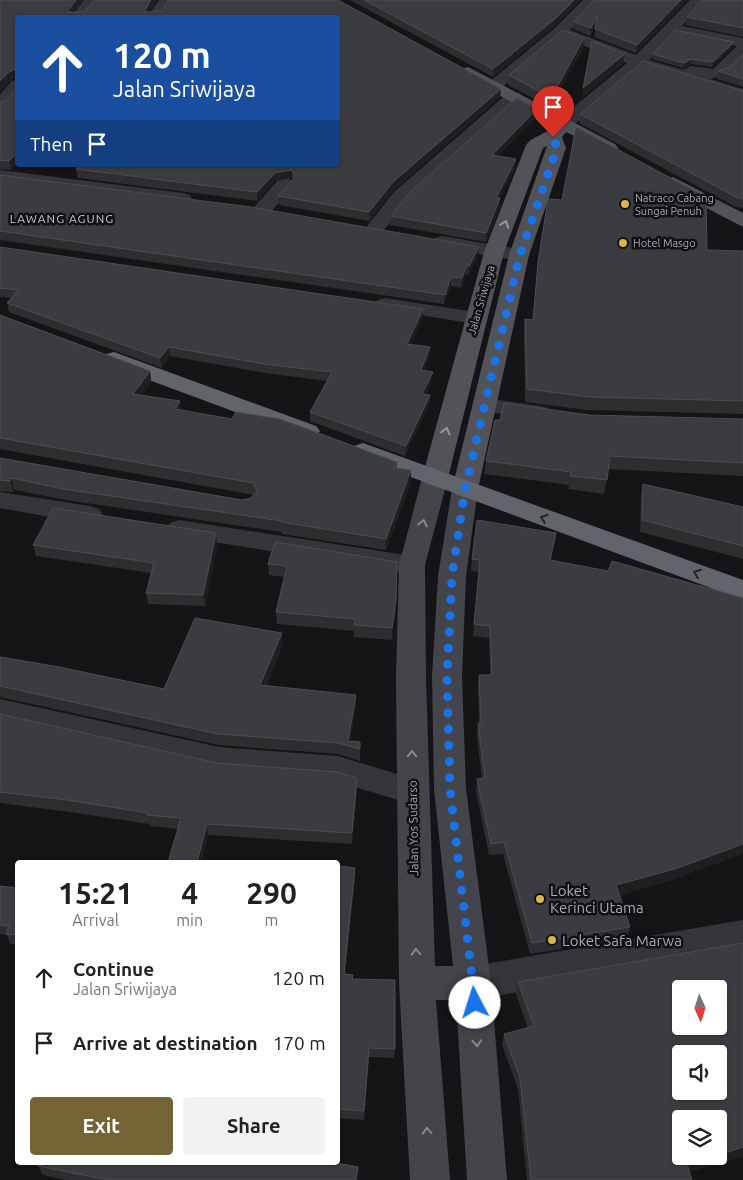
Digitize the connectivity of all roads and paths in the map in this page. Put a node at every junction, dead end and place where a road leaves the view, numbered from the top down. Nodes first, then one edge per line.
1 (92, 0) edge
2 (166, 0) edge
3 (591, 0) edge
4 (698, 0) edge
5 (80, 15) edge
6 (155, 15) edge
7 (671, 28) junction
8 (562, 29) junction
9 (743, 43) edge
10 (743, 49) edge
11 (640, 59) junction
12 (454, 65) edge
13 (726, 67) junction
14 (743, 70) edge
15 (494, 86) junction
16 (15, 87) edge
17 (743, 94) edge
18 (514, 97) junction
19 (0, 104) edge
20 (559, 131) junction
21 (624, 156) edge
22 (35, 172) edge
23 (657, 174) edge
24 (0, 176) edge
25 (285, 184) edge
26 (204, 202) edge
27 (242, 207) edge
28 (722, 210) junction
29 (743, 210) edge
30 (743, 221) edge
31 (374, 230) edge
32 (420, 238) edge
33 (494, 252) junction
34 (520, 255) junction
35 (366, 302) edge
36 (475, 318) junction
37 (93, 351) edge
38 (485, 405) junction
39 (559, 416) edge
40 (435, 478) junction
41 (465, 489) junction
42 (0, 500) edge
43 (116, 519) edge
44 (155, 525) edge
45 (412, 565) junction
46 (743, 590) edge
47 (0, 711) edge
48 (412, 791) junction
49 (743, 936) edge
50 (417, 983) junction
51 (473, 983) junction
52 (430, 1180) edge
53 (487, 1180) edge

1 - 5 street
2 - 6 street
3 - 8 street
4 - 7 street
7 - 9 street
7 - 11 street
8 - 11 street
8 - 15 street
10 - 13 street
11 - 13 street
11 - 17 street
11 - 20 street
12 - 15 main road
13 - 14 street
15 - 18 main road
16 - 19 street
18 - 20 main road
18 - 31 street
20 - 21 main road
33 -> 20 main road, Jalan Sriwijaya
20 - 34 main road
22 - 24 street
22 - 26 street
23 - 28 main road
25 - 27 street
28 - 29 street
28 - 30 main road
32 - 33 street
33 - 34 street
33 - 36 main road, Jalan Sriwijaya
34 - 38 main road
35 - 36 street
40 -> 36 main road, Jalan Sriwijaya
37 - 40 highway
38 - 39 street
38 - 41 main road
40 - 41 highway
45 -> 40 main road, Jalan Yos Sudarso
46 -> 41 highway
41 - 51 main road
42 - 43 street
44 - 45 street
48 -> 45 main road, Jalan Yos Sudarso
47 - 48 street
50 -> 48 main road, Jalan Yos Sudarso
49 - 51 street
50 - 51 main road
52 -> 50 main road, Jalan Yos Sudarso
51 -> 53 main road

